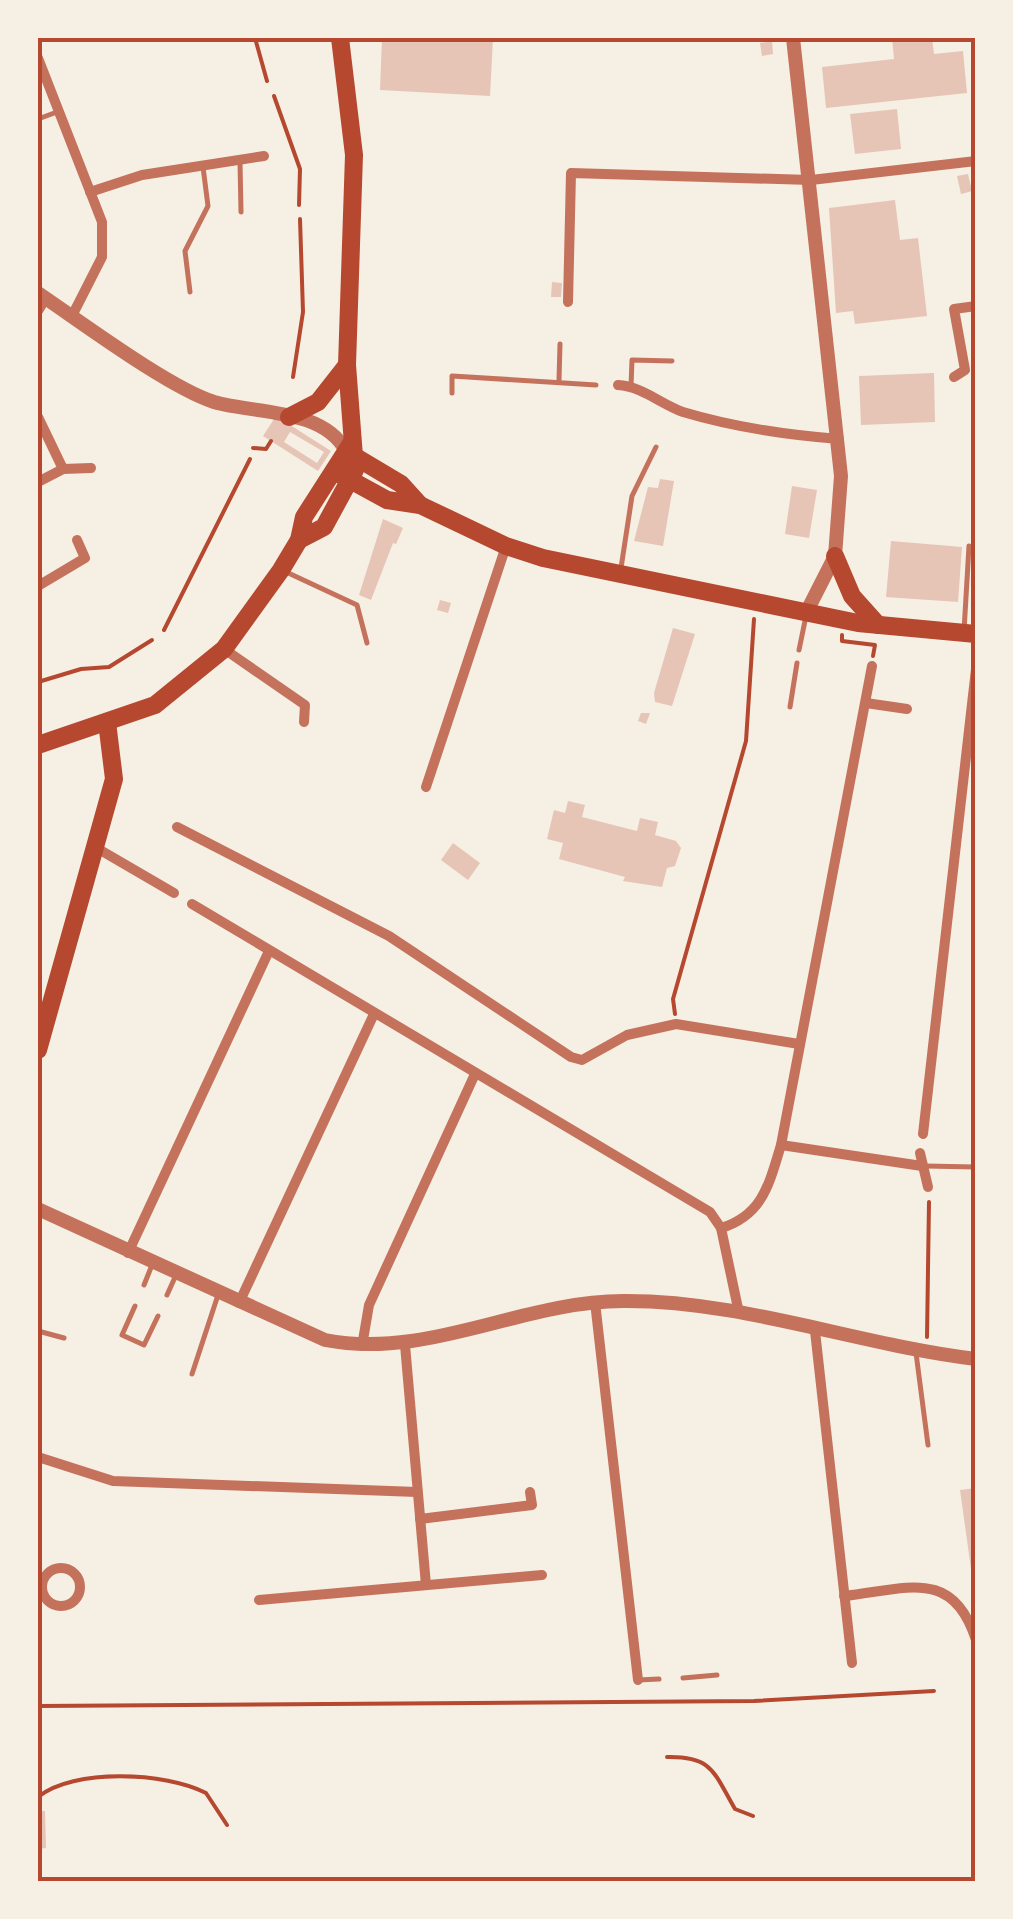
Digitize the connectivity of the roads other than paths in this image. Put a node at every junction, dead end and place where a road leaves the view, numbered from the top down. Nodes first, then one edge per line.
1 (340, 38) edge
2 (793, 38) edge
3 (38, 58) edge
4 (57, 112) junction
5 (38, 119) edge
6 (264, 156) dead end
7 (240, 159) junction
8 (976, 161) edge
9 (202, 164) junction
10 (810, 180) junction
11 (90, 192) junction
12 (240, 212) dead end
13 (190, 292) dead end
14 (40, 301) edge
15 (568, 302) dead end
16 (976, 306) edge
17 (73, 314) junction
18 (560, 344) dead end
19 (672, 361) dead end
20 (347, 365) junction
21 (954, 376) dead end
22 (559, 380) junction
23 (596, 384) dead end
24 (618, 385) dead end
25 (631, 386) junction
26 (452, 392) dead end
27 (289, 417) junction
28 (38, 418) edge
29 (839, 440) junction
30 (656, 446) dead end
31 (351, 451) junction
32 (90, 468) dead end
33 (62, 469) junction
34 (334, 471) junction
35 (38, 482) edge
36 (352, 482) junction
37 (420, 505) junction
38 (77, 540) dead end
39 (299, 540) junction
40 (506, 546) junction
41 (969, 546) dead end
42 (835, 556) junction
43 (281, 570) junction
44 (620, 576) junction
45 (38, 586) edge
46 (806, 613) junction
47 (878, 626) junction
48 (970, 634) edge
49 (366, 643) dead end
50 (224, 648) junction
51 (799, 650) dead end
52 (796, 663) dead end
53 (872, 666) road end
54 (976, 669) edge
55 (866, 703) junction
56 (790, 707) dead end
57 (907, 709) dead end
58 (107, 722) junction
59 (304, 722) dead end
60 (38, 745) edge
61 (426, 787) dead end
62 (177, 827) dead end
63 (96, 847) junction
64 (174, 893) dead end
65 (192, 904) dead end
66 (269, 951) junction
67 (374, 1014) junction
68 (799, 1044) junction
69 (38, 1050) edge
70 (475, 1074) junction
71 (923, 1134) dead end
72 (782, 1146) junction
73 (920, 1152) dead end
74 (922, 1166) junction
75 (976, 1167) edge
76 (928, 1188) road end
77 (38, 1209) edge
78 (721, 1228) junction
79 (128, 1254) junction
80 (152, 1265) junction
81 (176, 1275) junction
82 (144, 1285) dead end
83 (218, 1294) junction
84 (167, 1295) dead end
85 (595, 1302) junction
86 (239, 1303) junction
87 (135, 1306) dead end
88 (739, 1313) junction
89 (158, 1316) dead end
90 (816, 1330) junction
91 (38, 1331) edge
92 (64, 1338) dead end
93 (405, 1345) junction
94 (362, 1348) junction
95 (921, 1351) junction
96 (976, 1359) edge
97 (192, 1374) dead end
98 (928, 1445) dead end
99 (38, 1457) edge
100 (417, 1492) junction
101 (530, 1492) dead end
102 (420, 1519) junction
103 (38, 1568) edge
104 (54, 1569) dead end
105 (542, 1575) dead end
106 (426, 1585) junction
107 (844, 1596) junction
108 (259, 1600) dead end
109 (976, 1640) edge
110 (852, 1663) dead end
111 (717, 1674) dead end
112 (684, 1678) dead end
113 (659, 1679) dead end
114 (638, 1680) joint

1 - 20 main road
2 - 10 street
3 - 4 street
4 - 5 lane
4 - 11 street
6 - 7 street
7 - 9 street
7 - 12 lane
8 - 10 street
9 - 11 street
9 - 13 lane
10 - 15 street
10 - 29 street
11 - 17 street
14 - 17 street
16 - 21 street
17 - 27 street
18 - 22 lane
19 - 25 lane
20 - 27 main road
20 - 31 main road
22 - 23 lane
22 - 26 lane
24 - 25 street
25 - 29 street
27 - 31 street
28 - 33 street
29 - 42 street
30 - 44 lane
31 - 34 main road
31 - 36 main road
31 - 37 main road
32 - 33 street
33 - 35 street
34 - 36 main road
34 - 39 main road
36 - 37 main road
36 - 39 main road
37 - 40 main road
38 - 45 street
39 - 43 main road
40 - 44 main road
40 - 61 street
41 - 48 lane
42 - 46 street
42 - 47 main road
43 - 49 lane
43 - 50 main road
44 - 46 main road
46 - 47 main road
46 - 51 lane
47 - 48 main road
50 - 58 main road
50 - 59 street
52 - 56 lane
53 - 55 street
54 - 71 street
55 - 57 street
55 - 68 street
58 - 60 main road
58 - 63 main road
62 - 68 street
63 - 64 street
63 - 69 main road
65 - 66 street
66 - 67 street
66 - 79 street
67 - 70 street
67 - 86 street
68 - 72 street
70 - 78 street
70 - 94 street
72 - 74 street
72 - 78 street
73 - 74 street
74 - 75 lane
74 - 76 street
77 - 79 street
78 - 88 street
79 - 80 street
80 - 81 street
80 - 82 lane
81 - 83 street
81 - 84 lane
83 - 86 street
83 - 97 lane
85 - 88 street
85 - 93 street
85 - 114 street
86 - 94 street
87 - 89 lane
88 - 90 street
90 - 95 street
90 - 107 street
91 - 92 lane
93 - 94 street
93 - 100 street
95 - 96 street
95 - 98 lane
99 - 100 street
100 - 102 street
101 - 102 street
102 - 106 street
103 - 104 street
105 - 106 street
106 - 108 street
107 - 109 street
107 - 110 street
111 - 112 lane
113 - 114 lane

